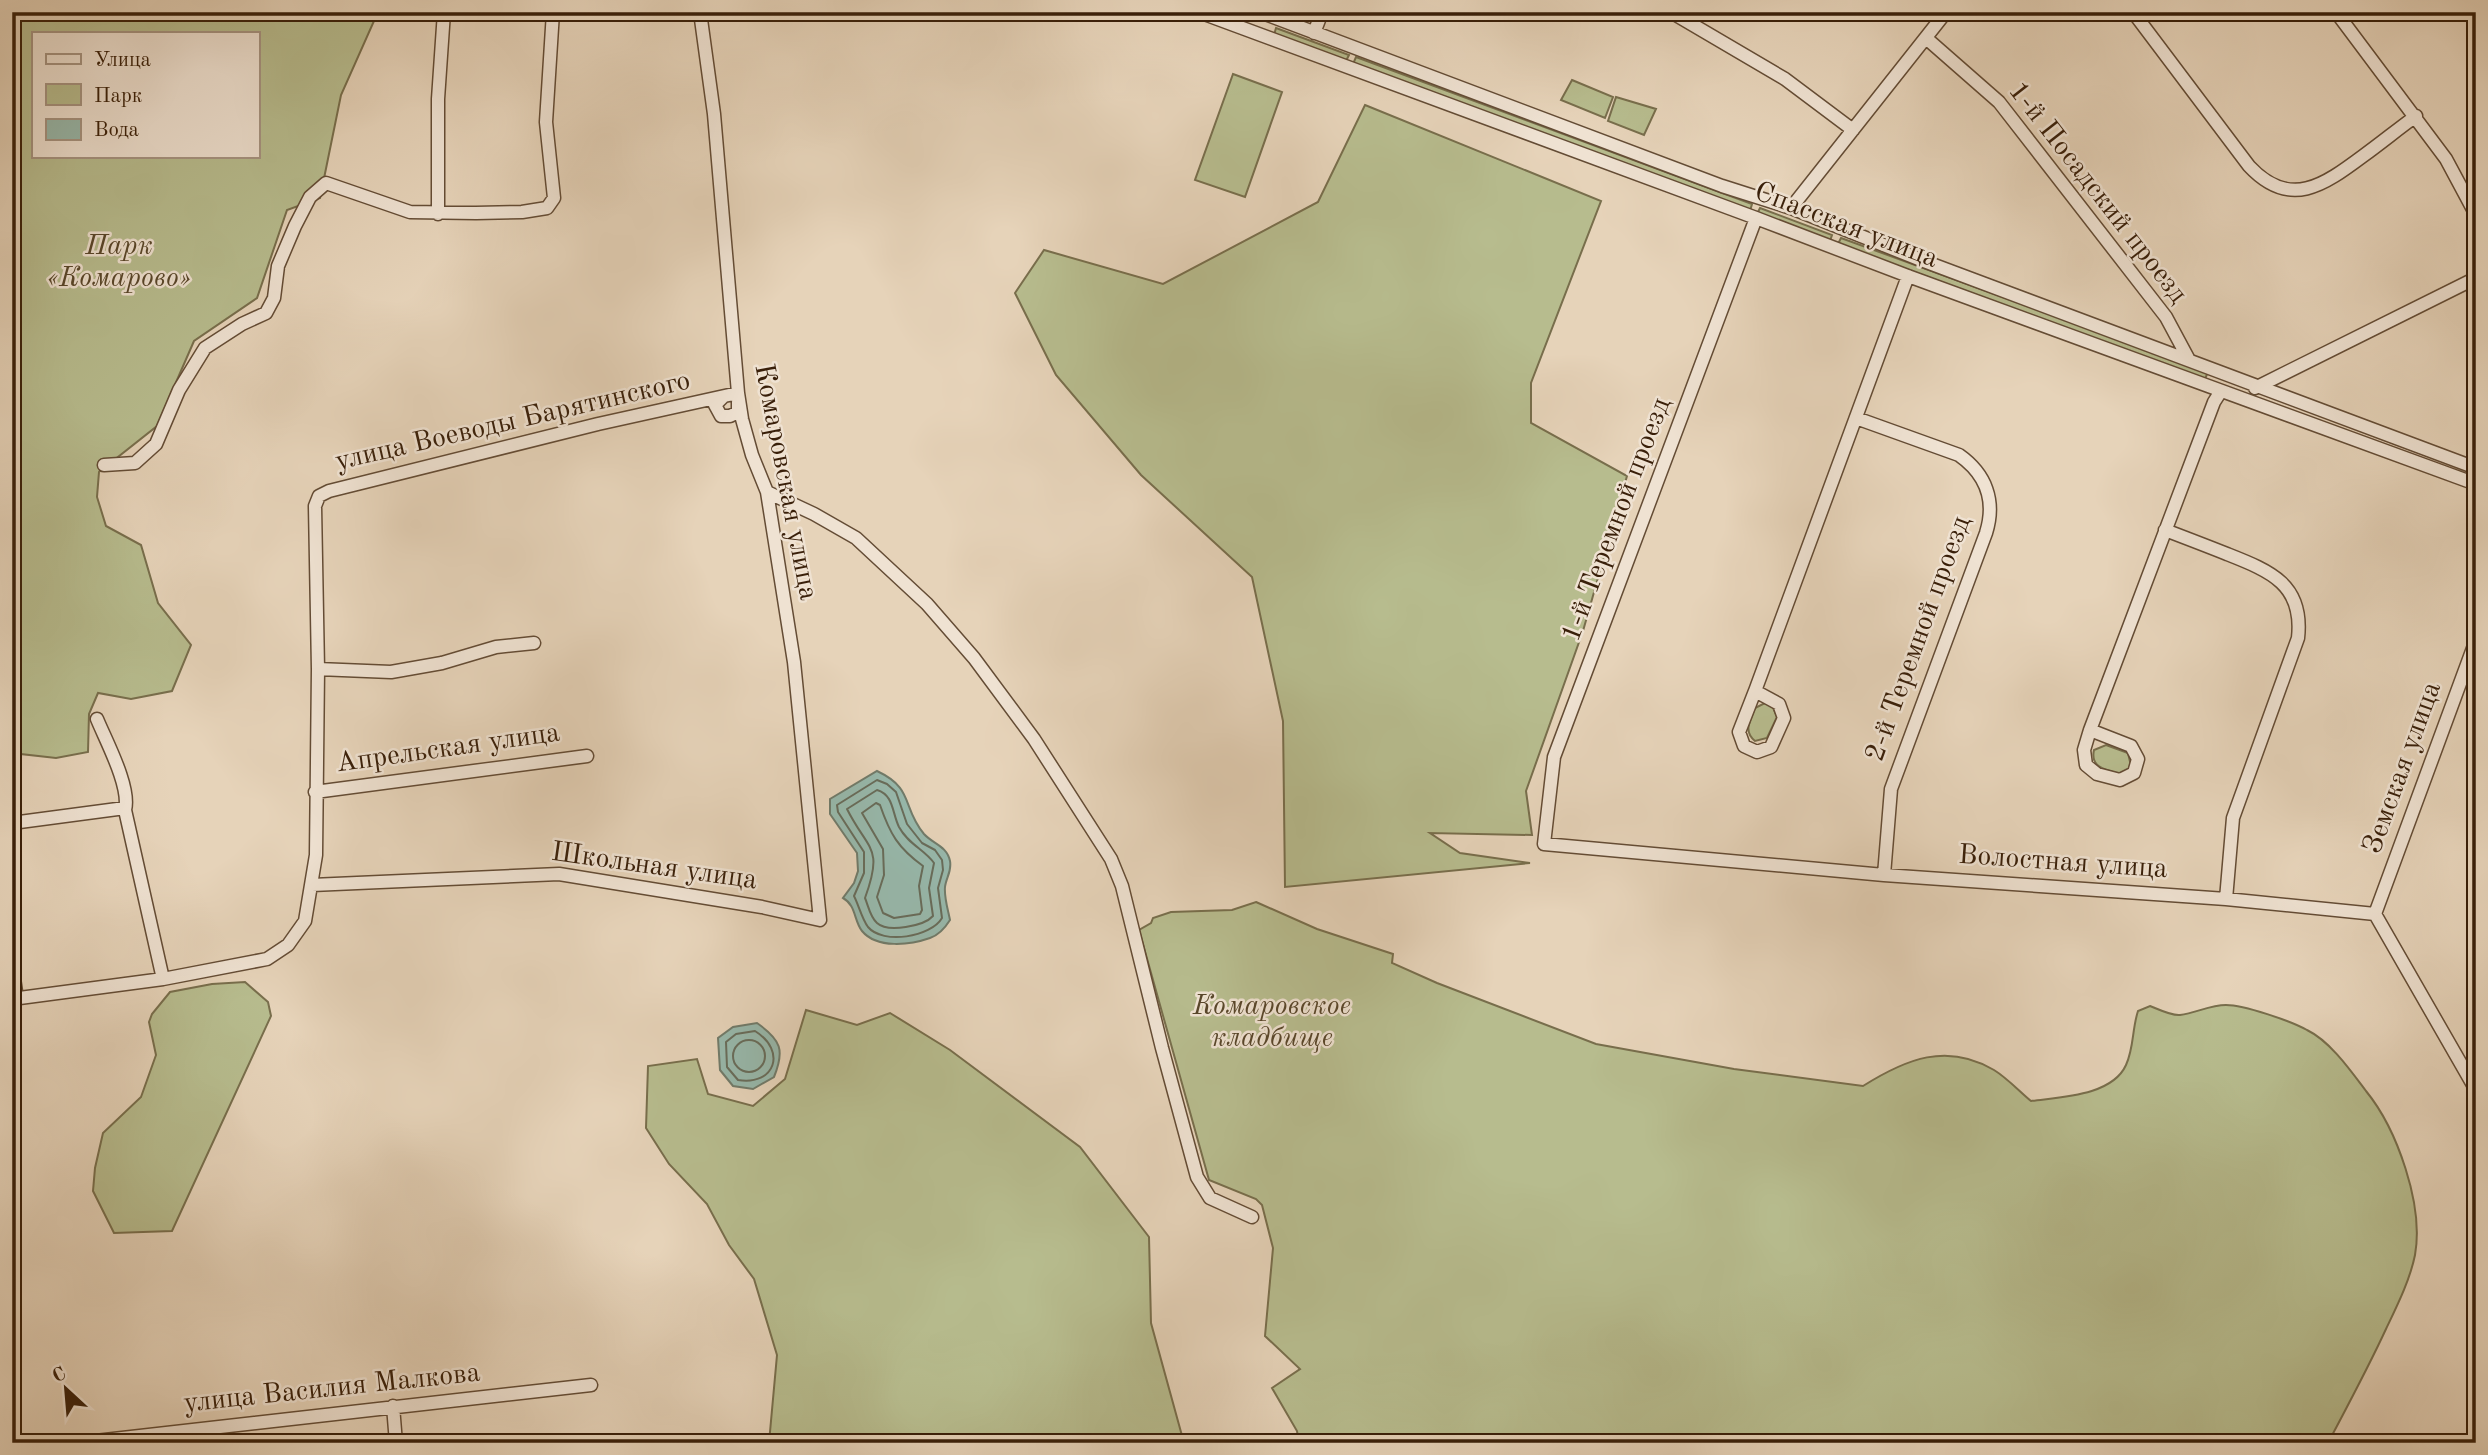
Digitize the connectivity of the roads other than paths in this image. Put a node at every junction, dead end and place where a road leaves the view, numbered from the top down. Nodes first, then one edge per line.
1 (444, 12) edge
2 (553, 12) edge
3 (700, 12) edge
4 (1199, 12) edge
5 (1260, 12) edge
6 (1322, 12) edge
7 (1671, 12) edge
8 (1946, 12) edge
9 (2133, 12) edge
10 (2336, 12) edge
11 (1314, 33) junction
12 (1926, 38) junction
13 (2416, 116) junction
14 (1853, 130) junction
15 (1791, 208) junction
16 (438, 214) junction
17 (2476, 215) edge
18 (1756, 218) junction
19 (1908, 276) junction
20 (2476, 278) edge
21 (2188, 358) junction
22 (2256, 385) junction
23 (2221, 391) junction
24 (738, 396) junction
25 (724, 397) junction
26 (2247, 400) junction
27 (1856, 418) junction
28 (104, 465) dead end
29 (2476, 468) edge
30 (2476, 484) edge
31 (767, 492) junction
32 (2165, 530) junction
33 (2476, 640) edge
34 (534, 643) dead end
35 (318, 668) junction
36 (1755, 691) junction
37 (97, 719) dead end
38 (2090, 730) junction
39 (587, 756) dead end
40 (315, 792) junction
41 (125, 808) junction
42 (12, 823) edge
43 (1544, 844) joint
44 (1885, 875) junction
45 (312, 885) junction
46 (2226, 899) junction
47 (2375, 914) junction
48 (820, 920) joint
49 (12, 964) edge
50 (163, 979) junction
51 (15, 999) edge
52 (2476, 1090) edge
53 (1252, 1217) dead end
54 (591, 1385) dead end
55 (393, 1406) junction
56 (78, 1443) edge
57 (397, 1443) edge

1 - 16 street
2 - 16 street
3 - 24 street, Комаровская улица
4 - 18 street, Спасская улица
5 - 11 street, Спасская улица
6 - 11 street
7 - 14 street
8 - 12 street
9 - 13 street
10 - 13 street
11 - 15 street, Спасская улица
12 - 14 street
12 - 21 street, 1-й Посадский проезд
13 - 17 street
14 - 15 street
15 - 21 street, Спасская улица
16 - 28 street
18 - 19 street, Спасская улица
18 - 43 street, 1-й Теремной проезд
19 - 23 street, Спасская улица
19 - 27 street
20 - 22 street
21 - 22 street, Спасская улица
22 - 26 street
22 - 29 street, Спасская улица
23 - 26 street, Спасская улица
23 - 32 street
24 - 25 street, улица Воеводы Барятинского
24 - 25 street
24 - 31 street, Комаровская улица
25 - 35 street, улица Воеводы Барятинского
26 - 30 street, Спасская улица
27 - 36 street
27 - 44 street, 2-й Теремной проезд
31 - 48 street, Комаровская улица
31 - 53 street
32 - 38 street
32 - 46 street
33 - 47 street, Земская улица
34 - 35 street
35 - 40 street, улица Воеводы Барятинского
36 - 36 street
37 - 41 street
38 - 38 street
39 - 40 street, Апрельская улица
40 - 45 street, улица Воеводы Барятинского
41 - 42 street
41 - 50 street
43 - 44 street, Волостная улица
44 - 46 street, Волостная улица
45 - 48 street, Школьная улица
45 - 50 street, улица Воеводы Барятинского
46 - 47 street, Волостная улица
47 - 52 street
49 - 51 street
50 - 51 street
54 - 55 street, улица Василия Малкова
55 - 56 street, улица Василия Малкова
55 - 57 street

